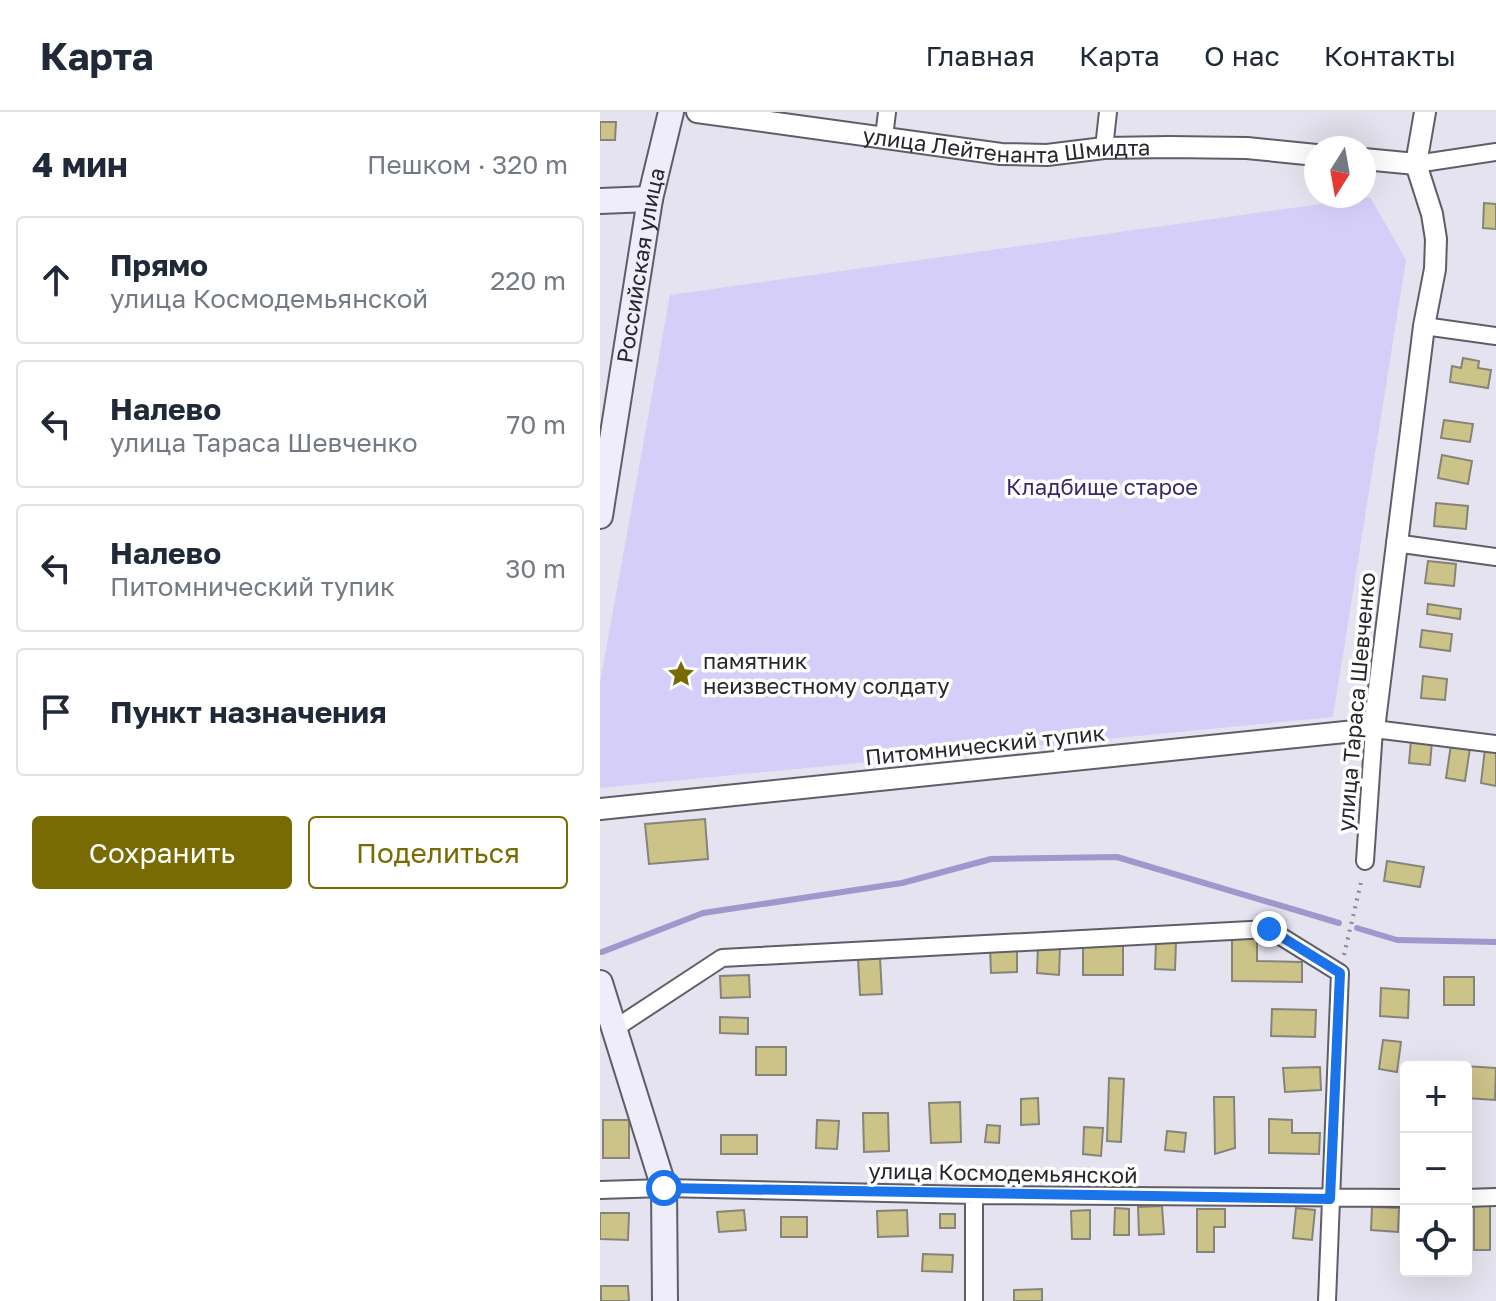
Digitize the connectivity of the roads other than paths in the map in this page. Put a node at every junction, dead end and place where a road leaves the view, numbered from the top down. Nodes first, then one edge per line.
1 (671, 112) edge
2 (697, 112) edge
3 (887, 112) edge
4 (1108, 112) edge
5 (1425, 112) edge
6 (884, 137) junction
7 (1104, 148) junction
8 (1496, 152) edge
9 (1304, 154) edge
10 (1376, 160) edge
11 (1416, 164) junction
12 (650, 199) junction
13 (600, 201) edge
14 (1424, 326) junction
15 (1496, 336) edge
16 (600, 516) edge
17 (1395, 543) junction
18 (1496, 557) edge
19 (1374, 729) junction
20 (1496, 744) edge
21 (600, 809) edge
22 (1365, 861) road end
23 (600, 984) edge
24 (614, 1029) junction
25 (664, 1188) junction
26 (600, 1190) edge
27 (974, 1195) junction
28 (1496, 1197) edge
29 (1400, 1198) edge
30 (1472, 1198) edge
31 (1330, 1199) junction
32 (665, 1301) edge
33 (974, 1301) edge
34 (1327, 1301) edge

1 - 12 main road, Российская улица
2 - 6 street, улица Лейтенанта Шмидта
3 - 6 street
4 - 7 street
5 - 11 street, улица Тараса Шевченко
6 - 7 street, улица Лейтенанта Шмидта
7 - 9 street, улица Лейтенанта Шмидта
8 - 11 street
10 - 11 street
11 - 14 street, улица Тараса Шевченко
12 - 13 main road
12 - 16 main road, Российская улица
14 - 15 street
14 - 17 street, улица Тараса Шевченко
17 - 18 street
17 - 19 street, улица Тараса Шевченко
19 - 20 street
19 - 21 street, Питомнический тупик
19 - 22 street, улица Тараса Шевченко
23 - 24 main road
24 - 25 main road
24 - 31 street
25 - 26 street, улица Космодемьянской
25 - 27 street, улица Космодемьянской
25 - 32 main road
27 - 31 street, улица Космодемьянской
27 - 33 street
28 - 30 street
29 - 31 street, улица Космодемьянской
31 - 34 street

